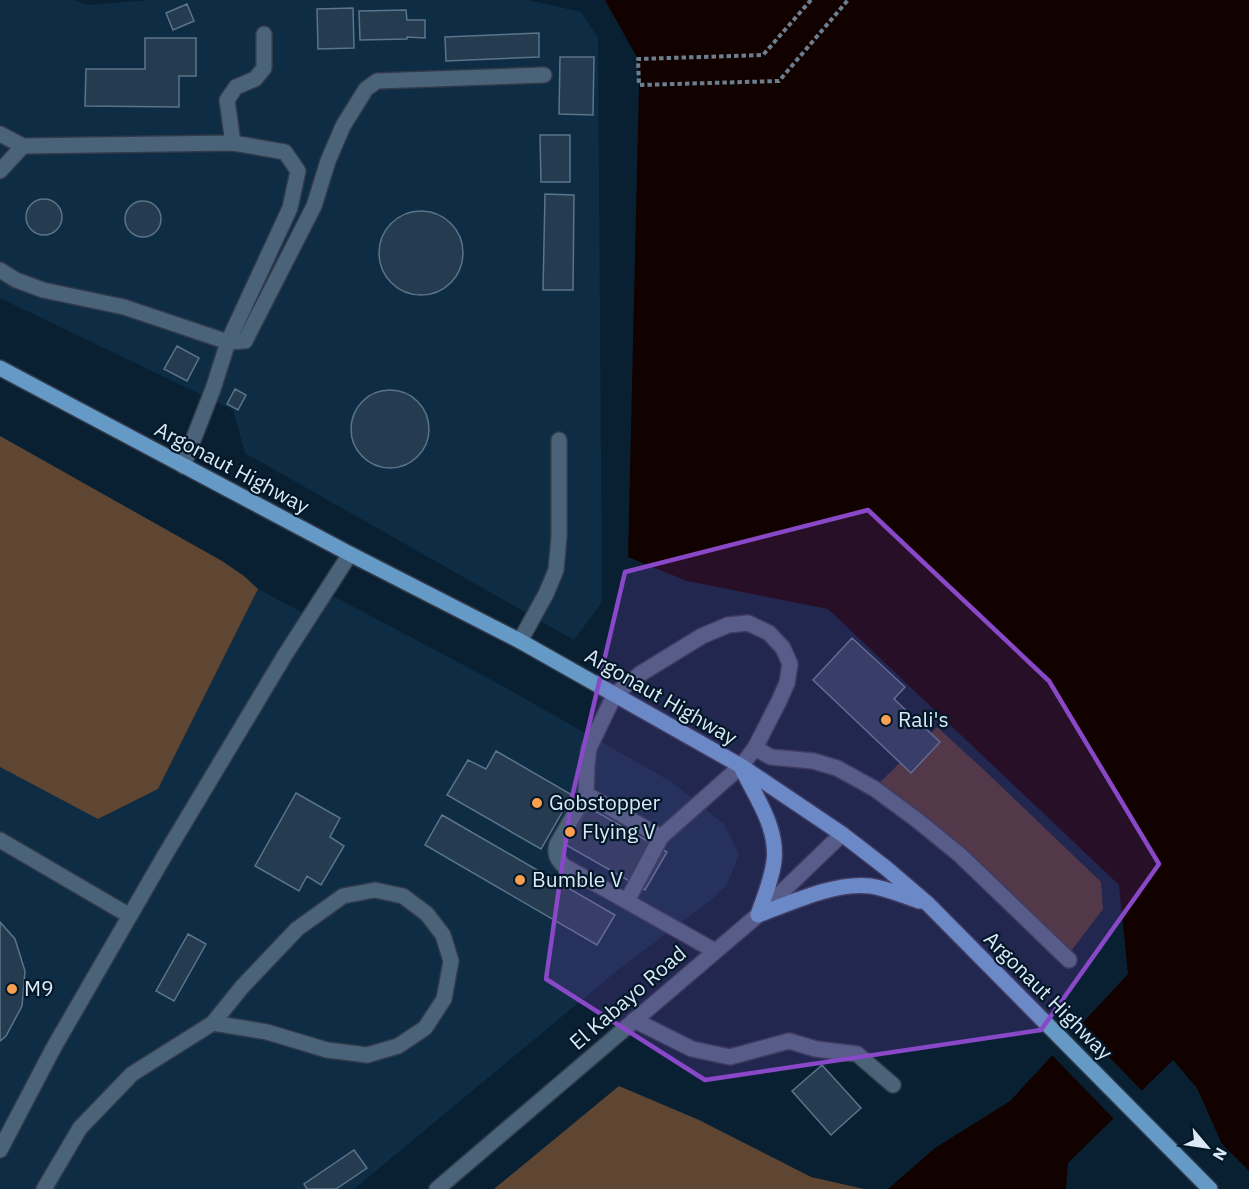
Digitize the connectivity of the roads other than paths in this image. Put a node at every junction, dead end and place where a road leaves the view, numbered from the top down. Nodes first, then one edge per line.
1 (264, 34) dead end
2 (544, 75) dead end
3 (0, 134) edge
4 (233, 143) junction
5 (23, 146) junction
6 (0, 171) edge
7 (0, 270) edge
8 (228, 342) junction
9 (0, 368) edge
10 (559, 440) dead end
11 (183, 466) junction
12 (350, 554) junction
13 (520, 641) junction
14 (615, 694) junction
15 (755, 748) junction
16 (741, 766) junction
17 (586, 794) junction
18 (842, 834) junction
19 (661, 837) junction
20 (0, 840) edge
21 (627, 901) junction
22 (928, 904) junction
23 (758, 915) junction
24 (130, 916) junction
25 (715, 951) junction
26 (1069, 960) dead end
27 (634, 1020) junction
28 (213, 1023) junction
29 (893, 1085) dead end
30 (0, 1150) edge
31 (44, 1189) edge
32 (437, 1189) edge
33 (1210, 1189) edge

1 - 4 street
2 - 8 street
3 - 5 street
4 - 5 street
4 - 8 street
5 - 6 street
7 - 8 street
8 - 11 street
9 - 11 main road, Argonaut Highway
10 - 13 street
11 - 12 main road, Argonaut Highway
12 - 13 main road, Argonaut Highway
12 - 24 street
13 - 14 main road, Argonaut Highway
14 - 15 street
14 - 16 main road, Argonaut Highway
14 - 17 street
15 - 16 street
15 - 26 street
16 - 18 main road, Argonaut Highway
16 - 19 street
16 - 23 main road
17 - 19 street
17 - 21 street
18 - 22 main road, Argonaut Highway
18 - 23 street, El Kabayo Road
19 - 21 street
20 - 24 street
21 - 25 street
22 - 23 main road
22 - 33 main road, Argonaut Highway
23 - 25 street, El Kabayo Road
24 - 30 street
25 - 27 street, El Kabayo Road
27 - 29 street
27 - 32 street, El Kabayo Road
28 - 28 street
28 - 31 street

